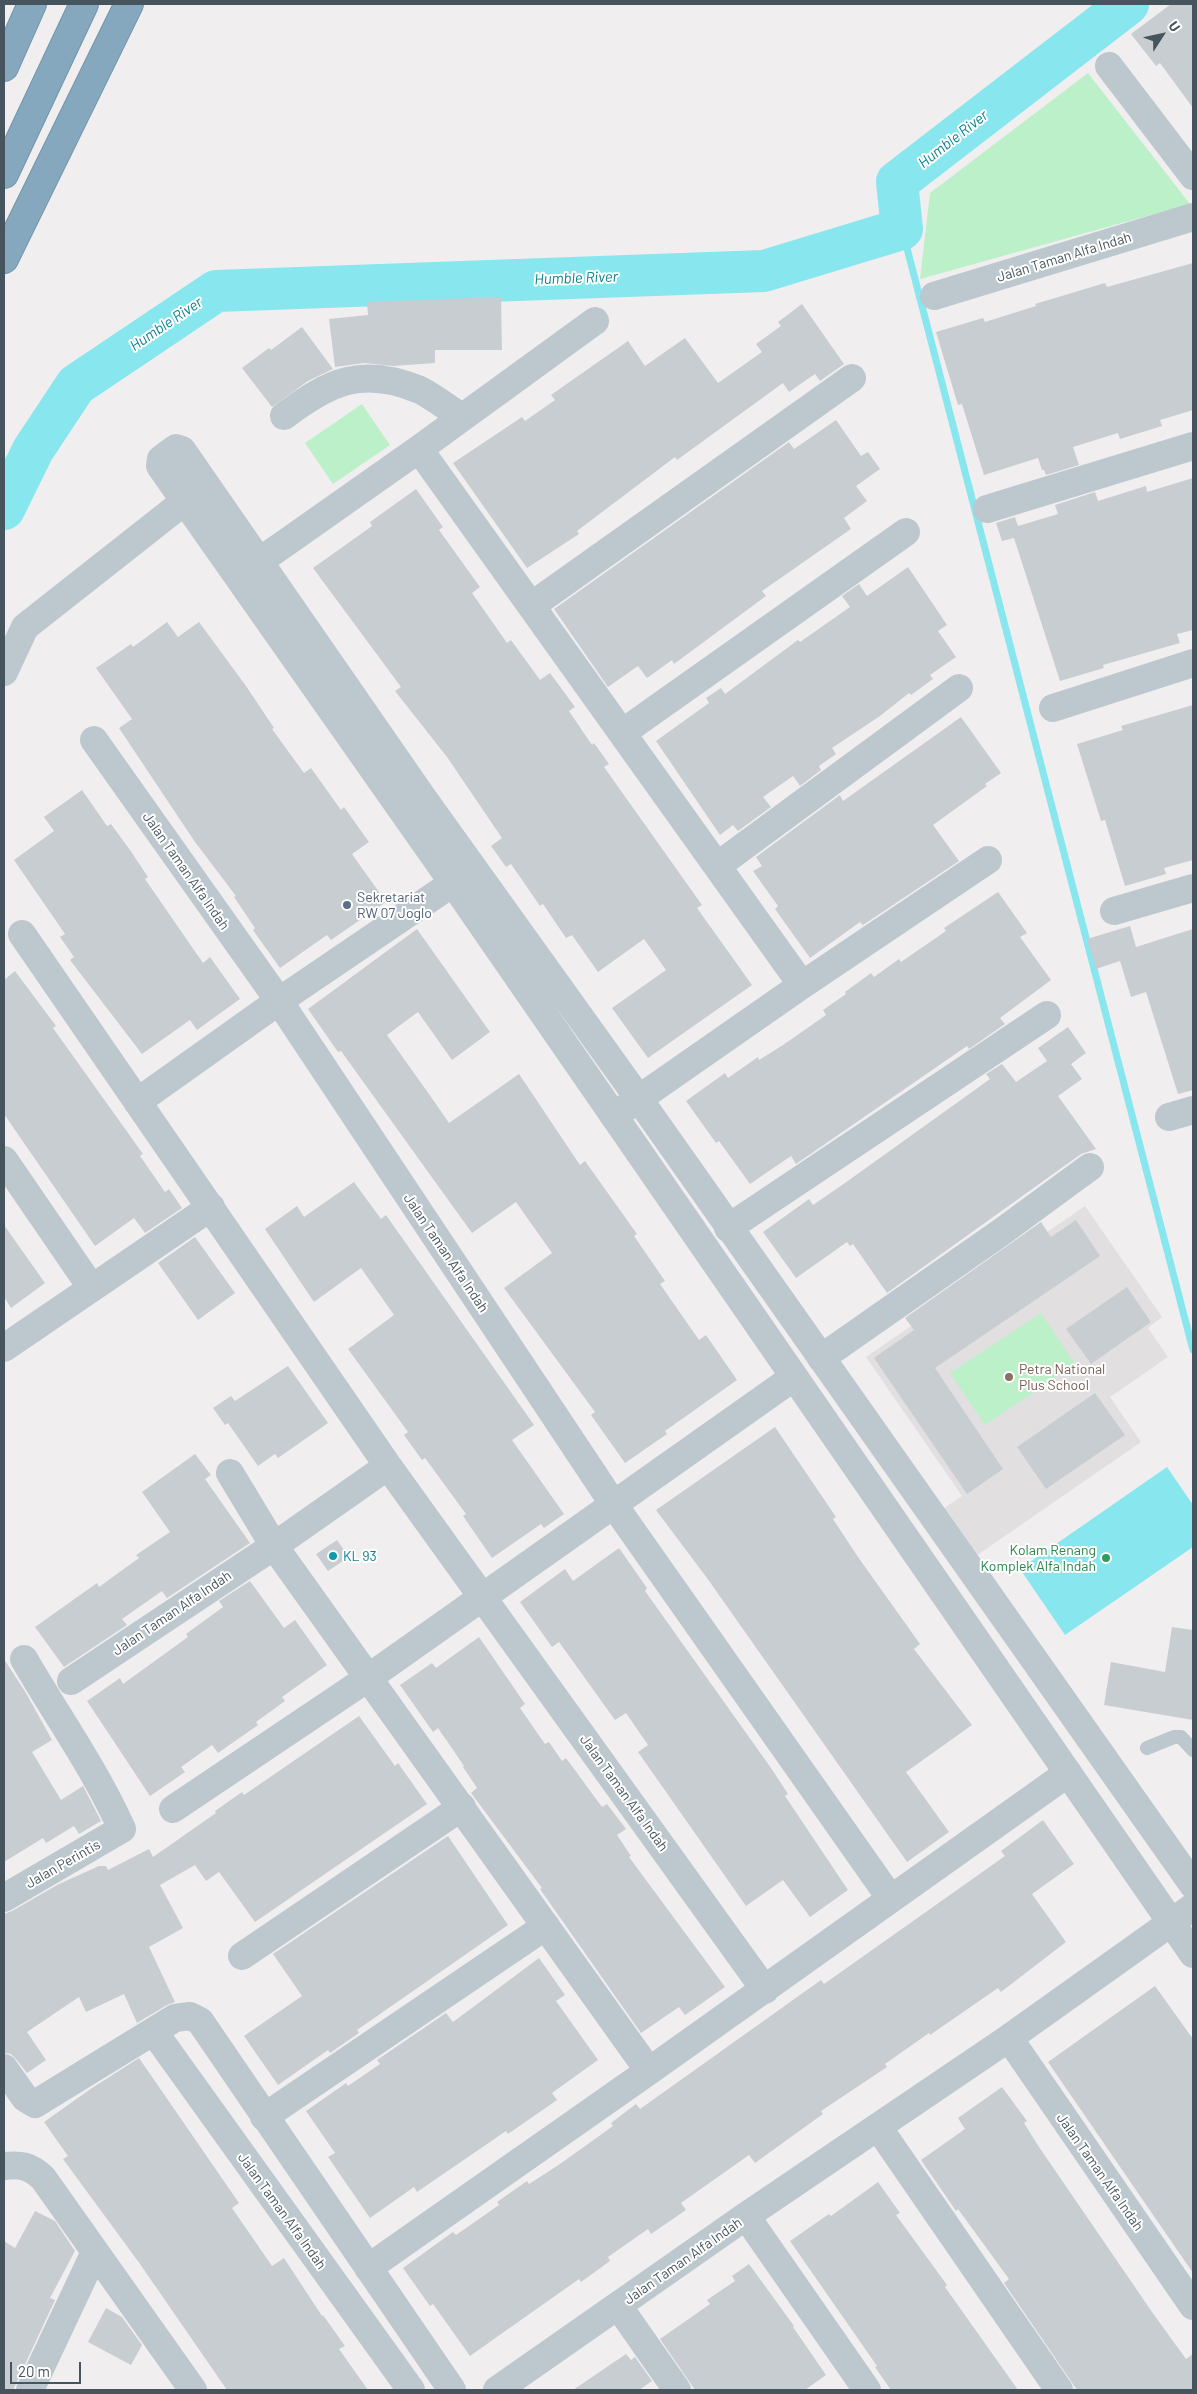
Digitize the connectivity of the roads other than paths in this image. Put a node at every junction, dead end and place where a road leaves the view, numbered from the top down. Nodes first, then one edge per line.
1 (32, 4) edge
2 (84, 4) edge
3 (129, 4) edge
4 (1109, 66) dead end
5 (4, 67) edge
6 (4, 174) edge
7 (1193, 176) edge
8 (1193, 217) edge
9 (4, 259) edge
10 (934, 296) dead end
11 (594, 321) dead end
12 (852, 378) dead end
13 (284, 416) dead end
14 (462, 418) junction
15 (1193, 446) edge
16 (419, 449) junction
17 (185, 501) junction
18 (988, 509) dead end
19 (906, 532) dead end
20 (248, 569) junction
21 (531, 606) junction
22 (1193, 663) edge
23 (4, 672) edge
24 (958, 688) dead end
25 (1052, 708) dead end
26 (622, 733) junction
27 (94, 740) dead end
28 (988, 860) dead end
29 (717, 866) junction
30 (453, 883) junction
31 (1193, 888) edge
32 (1114, 911) dead end
33 (22, 934) dead end
34 (802, 985) junction
35 (279, 1001) junction
36 (1048, 1014) dead end
37 (639, 1099) junction
38 (138, 1102) junction
39 (614, 1116) junction
40 (4, 1160) edge
41 (1090, 1167) dead end
42 (211, 1207) junction
43 (728, 1228) junction
44 (91, 1288) junction
45 (4, 1348) edge
46 (820, 1358) junction
47 (794, 1377) junction
48 (388, 1466) junction
49 (230, 1473) dead end
50 (614, 1504) junction
51 (274, 1546) junction
52 (483, 1598) junction
53 (24, 1659) dead end
54 (368, 1678) junction
55 (71, 1681) dead end
56 (1147, 1748) dead end
57 (1193, 1750) edge
58 (1068, 1773) junction
59 (462, 1807) junction
60 (173, 1809) dead end
61 (1193, 1885) edge
62 (4, 1898) edge
63 (891, 1899) junction
64 (1193, 1907) edge
65 (1172, 1922) junction
66 (546, 1926) junction
67 (1193, 1954) edge
68 (242, 1956) dead end
69 (764, 1990) junction
70 (154, 2032) junction
71 (1009, 2038) junction
72 (4, 2068) edge
73 (649, 2071) junction
74 (264, 2117) junction
75 (878, 2126) junction
76 (4, 2166) edge
77 (746, 2216) junction
78 (95, 2252) junction
79 (368, 2268) junction
80 (1193, 2306) edge
81 (619, 2307) junction
82 (30, 2390) edge
83 (192, 2390) edge
84 (410, 2390) edge
85 (452, 2390) edge
86 (497, 2390) edge
87 (677, 2390) edge
88 (868, 2390) edge
89 (1059, 2390) edge

1 - 5 highway
2 - 6 highway
3 - 9 highway
4 - 7 street
8 - 10 street, Jalan Taman Alfa Indah
11 - 14 street
12 - 21 street
13 - 14 street
14 - 16 street
15 - 18 street
16 - 20 street
16 - 21 street
17 - 20 street
17 - 20 street
17 - 23 street
19 - 26 street
20 - 30 street
20 - 37 street
21 - 26 street
22 - 25 street
24 - 29 street
26 - 29 street
27 - 35 street, Jalan Taman Alfa Indah
28 - 34 street
29 - 34 street
30 - 35 street
30 - 39 street
31 - 32 street
33 - 38 street, Jalan Taman Alfa Indah
34 - 37 street
35 - 38 street
35 - 50 street, Jalan Taman Alfa Indah
36 - 43 street
37 - 39 street
37 - 43 street
38 - 42 street, Jalan Taman Alfa Indah
39 - 47 street
40 - 44 street
41 - 46 street
42 - 44 street
42 - 48 street, Jalan Taman Alfa Indah
43 - 46 street
44 - 45 street
46 - 61 street
47 - 50 street
47 - 58 street
48 - 51 street, Jalan Taman Alfa Indah
48 - 52 street, Jalan Taman Alfa Indah
49 - 51 street
50 - 52 street
50 - 63 street, Jalan Taman Alfa Indah
51 - 54 street
51 - 55 street, Jalan Taman Alfa Indah
52 - 54 street
52 - 69 street, Jalan Taman Alfa Indah
53 - 62 street, Jalan Perintis
54 - 59 street
54 - 60 street
56 - 57 lane
58 - 63 street
58 - 65 street
59 - 66 street
59 - 68 street
63 - 69 street
64 - 65 street, Jalan Taman Alfa Indah
65 - 67 street
65 - 71 street, Jalan Taman Alfa Indah
66 - 73 street
66 - 74 street
69 - 73 street
70 - 72 street
70 - 74 street
70 - 84 street, Jalan Taman Alfa Indah
71 - 75 street, Jalan Taman Alfa Indah
71 - 80 street, Jalan Taman Alfa Indah
73 - 79 street
74 - 79 street
75 - 77 street, Jalan Taman Alfa Indah
75 - 89 street
76 - 78 street
77 - 81 street, Jalan Taman Alfa Indah
77 - 88 street, Jalan Taman Alfa Indah
78 - 82 street
78 - 83 street
79 - 85 street
81 - 86 street, Jalan Taman Alfa Indah
81 - 87 street, Jalan Taman Alfa Indah

